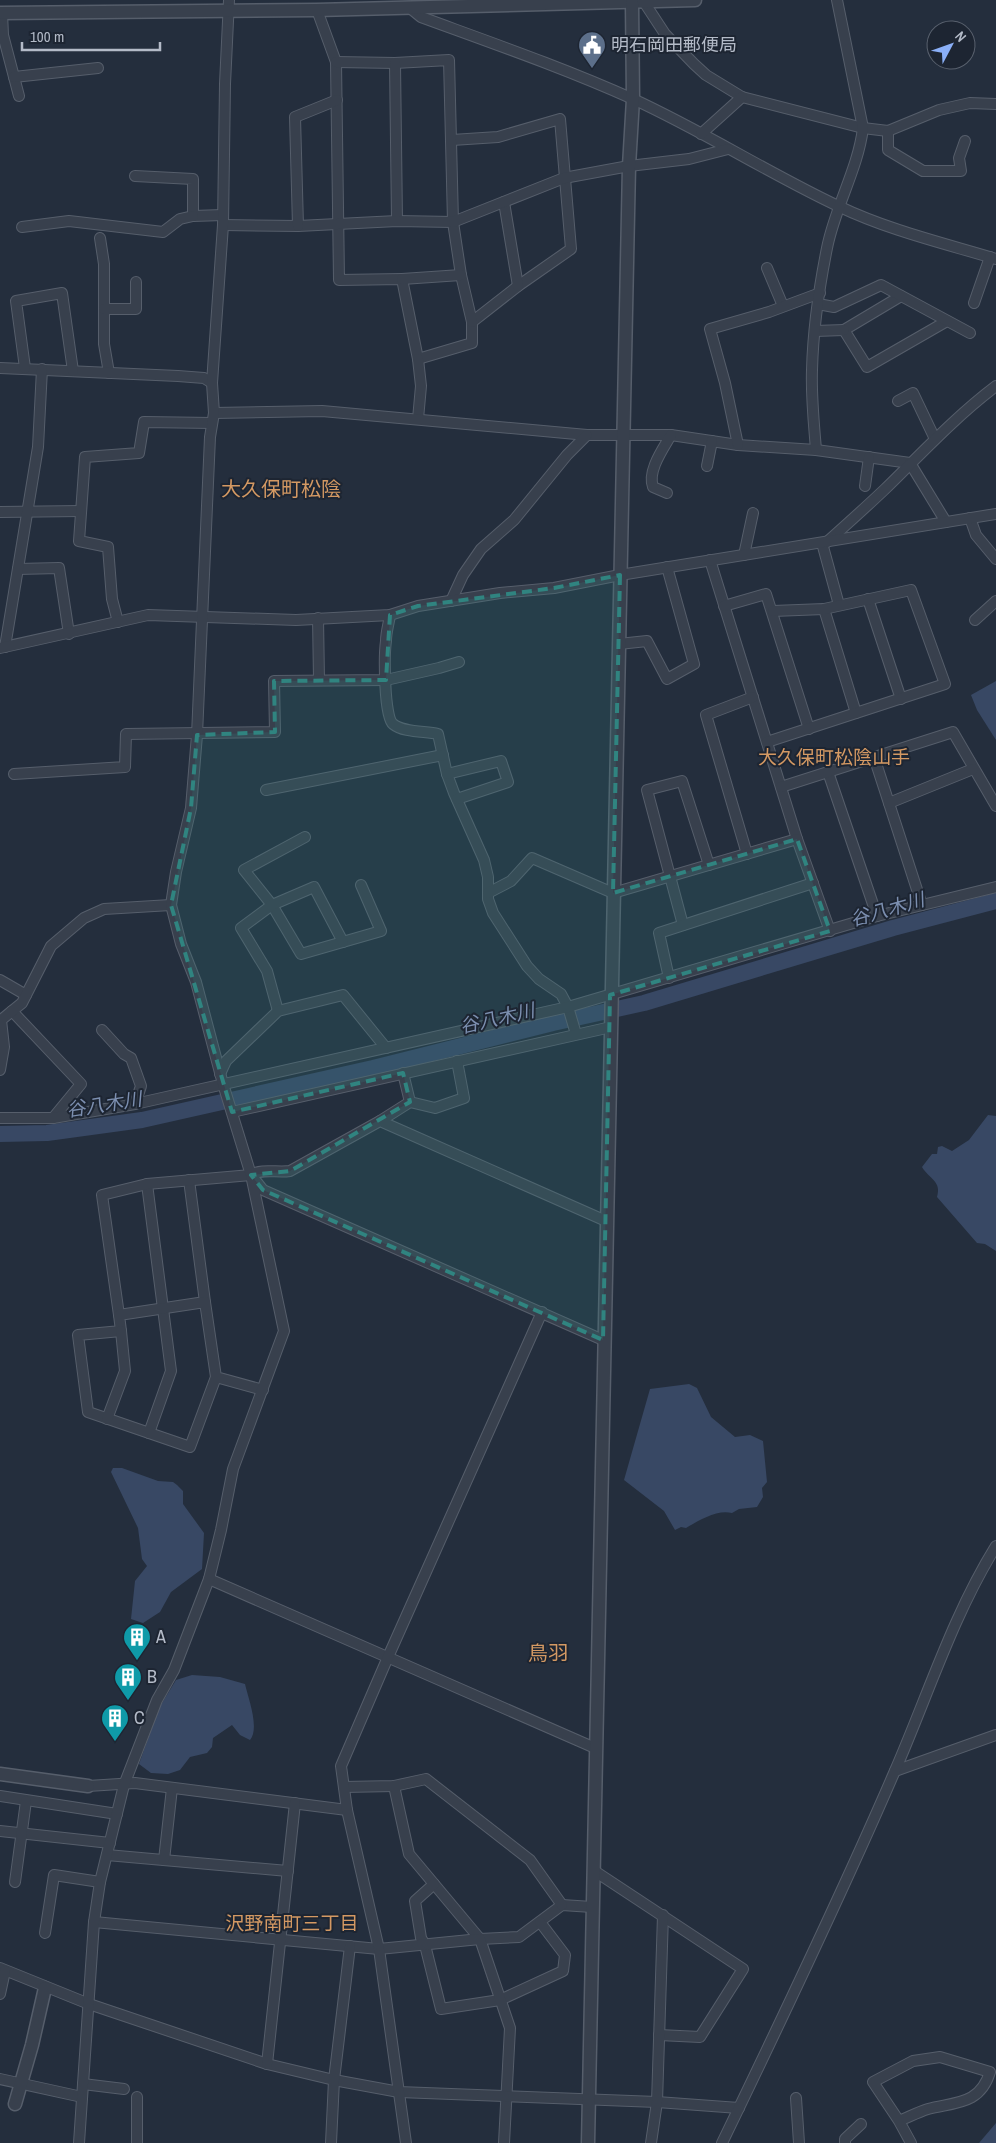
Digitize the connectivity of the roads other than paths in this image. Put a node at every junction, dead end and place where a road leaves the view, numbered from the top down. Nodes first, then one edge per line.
1 (695, 0) edge
2 (837, 0) edge
3 (635, 2) edge
4 (229, 5) edge
5 (410, 8) junction
6 (317, 10) junction
7 (1, 13) edge
8 (336, 62) junction
9 (395, 63) junction
10 (98, 68) dead end
11 (14, 77) junction
12 (19, 96) dead end
13 (742, 97) junction
14 (633, 99) junction
15 (337, 100) junction
16 (996, 104) edge
17 (863, 128) junction
18 (888, 131) junction
19 (701, 134) junction
20 (452, 140) junction
21 (965, 141) dead end
22 (728, 149) junction
23 (629, 166) junction
24 (135, 176) dead end
25 (564, 178) junction
26 (504, 202) junction
27 (839, 206) junction
28 (193, 216) junction
29 (223, 220) junction
30 (397, 221) junction
31 (453, 222) junction
32 (340, 223) junction
33 (298, 226) junction
34 (22, 227) dead end
35 (100, 238) dead end
36 (993, 258) edge
37 (767, 268) dead end
38 (461, 275) junction
39 (402, 279) junction
40 (136, 282) dead end
41 (518, 286) junction
42 (820, 293) junction
43 (901, 296) junction
44 (974, 303) dead end
45 (818, 304) junction
46 (783, 306) junction
47 (104, 309) junction
48 (947, 320) junction
49 (472, 322) junction
50 (844, 330) junction
51 (814, 331) junction
52 (970, 333) dead end
53 (418, 359) junction
54 (0, 368) edge
55 (25, 368) junction
56 (42, 369) junction
57 (73, 371) junction
58 (110, 372) junction
59 (212, 383) junction
60 (996, 386) edge
61 (898, 401) dead end
62 (213, 418) junction
63 (418, 419) junction
64 (624, 434) junction
65 (587, 435) junction
66 (671, 435) junction
67 (935, 439) junction
68 (712, 441) junction
69 (738, 445) junction
70 (816, 450) junction
71 (869, 457) junction
72 (910, 463) junction
73 (707, 466) dead end
74 (865, 486) dead end
75 (667, 493) dead end
76 (81, 511) junction
77 (0, 512) edge
78 (27, 512) junction
79 (752, 513) dead end
80 (996, 514) edge
81 (970, 518) junction
82 (946, 522) junction
83 (824, 543) junction
84 (744, 555) junction
85 (996, 558) edge
86 (710, 560) junction
87 (667, 567) junction
88 (18, 569) junction
89 (620, 575) junction
90 (868, 599) junction
91 (451, 601) junction
92 (996, 601) edge
93 (839, 605) junction
94 (724, 606) junction
95 (824, 609) junction
96 (773, 611) junction
97 (390, 615) junction
98 (202, 616) junction
99 (318, 618) junction
100 (976, 620) dead end
101 (118, 622) junction
102 (69, 634) junction
103 (619, 644) junction
104 (2, 648) edge
105 (459, 662) dead end
106 (319, 680) junction
107 (386, 680) junction
108 (753, 697) junction
109 (900, 699) junction
110 (856, 713) junction
111 (809, 729) junction
112 (197, 735) junction
113 (767, 742) junction
114 (443, 755) junction
115 (874, 757) junction
116 (973, 769) junction
117 (828, 772) junction
118 (14, 774) dead end
119 (447, 774) junction
120 (781, 787) junction
121 (266, 790) dead end
122 (456, 799) junction
123 (889, 803) junction
124 (996, 806) edge
125 (305, 837) dead end
126 (797, 839) junction
127 (747, 854) junction
128 (709, 865) junction
129 (670, 876) junction
130 (813, 883) junction
131 (361, 886) dead end
132 (996, 887) edge
133 (488, 893) junction
134 (613, 893) junction
135 (171, 905) junction
136 (272, 905) junction
137 (922, 905) junction
138 (877, 916) junction
139 (683, 925) junction
140 (830, 931) junction
141 (343, 942) junction
142 (669, 978) junction
143 (0, 980) edge
144 (26, 995) junction
145 (610, 995) junction
146 (568, 1007) junction
147 (12, 1011) junction
148 (278, 1011) junction
149 (611, 1027) junction
150 (102, 1030) dead end
151 (576, 1034) junction
152 (386, 1048) junction
153 (457, 1061) junction
154 (0, 1070) edge
155 (402, 1073) junction
156 (221, 1079) junction
157 (410, 1102) junction
158 (135, 1104) junction
159 (232, 1112) junction
160 (0, 1118) edge
161 (53, 1118) junction
162 (380, 1121) junction
163 (251, 1174) junction
164 (189, 1180) junction
165 (146, 1184) junction
166 (606, 1221) junction
167 (205, 1302) junction
168 (162, 1309) junction
169 (542, 1312) junction
170 (119, 1315) junction
171 (121, 1331) junction
172 (604, 1340) junction
173 (216, 1377) junction
174 (263, 1390) junction
175 (108, 1419) junction
176 (149, 1433) junction
177 (996, 1546) edge
178 (209, 1579) junction
179 (388, 1657) junction
180 (996, 1735) edge
181 (595, 1748) junction
182 (895, 1771) junction
183 (0, 1774) edge
184 (124, 1785) junction
185 (88, 1786) joint
186 (394, 1786) junction
187 (344, 1787) junction
188 (172, 1788) junction
189 (0, 1796) edge
190 (26, 1801) junction
191 (295, 1803) junction
192 (348, 1810) junction
193 (117, 1814) junction
194 (0, 1832) edge
195 (22, 1834) junction
196 (110, 1844) junction
197 (107, 1855) junction
198 (164, 1860) junction
199 (593, 1870) junction
200 (288, 1871) junction
201 (15, 1882) dead end
202 (100, 1882) junction
203 (434, 1884) junction
204 (562, 1905) junction
205 (592, 1907) junction
206 (662, 1916) junction
207 (94, 1922) junction
208 (540, 1922) junction
209 (45, 1933) dead end
210 (281, 1939) junction
211 (480, 1939) junction
212 (425, 1945) junction
213 (350, 1946) junction
214 (379, 1949) junction
215 (3, 1969) edge
216 (45, 1988) junction
217 (0, 1994) edge
218 (500, 2000) junction
219 (89, 2004) junction
220 (659, 2035) junction
221 (267, 2064) junction
222 (0, 2079) edge
223 (334, 2080) junction
224 (22, 2084) junction
225 (83, 2084) junction
226 (124, 2089) dead end
227 (399, 2092) junction
228 (506, 2096) junction
229 (137, 2097) dead end
230 (82, 2098) junction
231 (796, 2098) dead end
232 (588, 2100) junction
233 (657, 2102) junction
234 (16, 2104) dead end
235 (739, 2108) junction
236 (899, 2121) junction
237 (861, 2124) dead end
238 (79, 2143) edge
239 (137, 2143) edge
240 (331, 2143) edge
241 (406, 2143) edge
242 (504, 2143) edge
243 (588, 2143) edge
244 (651, 2143) edge
245 (722, 2143) edge
246 (799, 2143) edge
247 (844, 2143) edge
248 (911, 2143) edge

1 - 3 street
2 - 17 street
3 - 5 street
3 - 13 street
3 - 14 street
4 - 6 street
4 - 7 street
4 - 29 street
5 - 6 street
5 - 14 street
6 - 8 street
7 - 11 street
8 - 9 street
8 - 15 street
9 - 20 street
9 - 30 street
10 - 11 street
11 - 12 street
13 - 17 street
13 - 19 street
14 - 19 street
14 - 23 street
15 - 32 street
15 - 33 street
16 - 18 street
17 - 18 street
17 - 27 street
18 - 21 street
19 - 22 street
20 - 25 street
20 - 31 street
22 - 23 street
22 - 27 street
23 - 25 street
23 - 64 street
24 - 28 street
25 - 26 street
25 - 41 street
26 - 31 street
26 - 41 street
27 - 36 street
27 - 42 street
28 - 29 street
28 - 34 street
29 - 33 street
29 - 59 street
30 - 31 street
30 - 32 street
31 - 38 street
32 - 33 street
32 - 39 street
35 - 47 street
36 - 44 street
37 - 46 street
38 - 39 street
38 - 49 street
39 - 53 street
40 - 47 street
41 - 49 street
42 - 45 street
42 - 46 street
43 - 45 street
43 - 48 street
43 - 50 street
45 - 51 street
46 - 69 street
47 - 58 street
48 - 50 street
48 - 52 street
49 - 53 street
50 - 51 street
51 - 70 street
53 - 63 street
54 - 55 street
55 - 56 street
55 - 57 street
56 - 57 street
56 - 78 street
57 - 58 street
58 - 59 street
59 - 62 street
60 - 67 street
61 - 67 street
62 - 63 street
62 - 76 street
62 - 98 street
63 - 65 street
64 - 65 street
64 - 66 street
64 - 89 street
65 - 91 street
66 - 68 street
66 - 75 street
67 - 72 street
68 - 69 street
68 - 73 street
69 - 70 street
70 - 71 street
71 - 72 street
71 - 74 street
72 - 82 street
72 - 83 street
76 - 78 street
76 - 101 street
77 - 78 street
78 - 88 street
79 - 84 street
80 - 81 street
81 - 82 street
81 - 85 street
82 - 83 street
83 - 84 street
83 - 93 street
84 - 86 street
86 - 87 street
86 - 94 street
87 - 89 street
87 - 103 street
88 - 102 street
88 - 104 street
89 - 91 street
89 - 103 street
90 - 93 street
90 - 109 street
90 - 109 street
91 - 97 street
92 - 100 street
93 - 95 street
94 - 96 street
94 - 108 street
95 - 96 street
95 - 110 street
96 - 111 street
97 - 99 street
97 - 107 street
98 - 99 street
98 - 101 street
98 - 112 street
99 - 106 street
101 - 102 street
102 - 104 street
103 - 134 street
105 - 107 street
106 - 107 street
106 - 112 street
107 - 114 street
108 - 113 street
108 - 127 street
109 - 110 street
110 - 111 street
111 - 113 street
112 - 118 street
112 - 135 street
113 - 120 street
114 - 119 street
114 - 121 street
115 - 116 street
115 - 117 street
115 - 123 street
116 - 123 street
116 - 124 street
117 - 120 street
117 - 138 street
119 - 122 street
119 - 122 street
120 - 126 street
122 - 133 street
123 - 137 street
125 - 136 street
126 - 127 street
126 - 130 street
127 - 128 street
128 - 129 street
128 - 129 street
129 - 134 street
129 - 139 street
130 - 139 street
130 - 140 street
131 - 141 street
132 - 137 street
133 - 134 street
133 - 146 street
134 - 145 street
135 - 144 street
135 - 156 street
136 - 141 street
136 - 141 street
136 - 148 street
137 - 138 street
138 - 140 street
139 - 142 street
140 - 142 street
142 - 145 street
143 - 144 street
144 - 147 street
145 - 146 street
145 - 149 street
146 - 151 street
146 - 152 street
147 - 154 street
147 - 161 street
148 - 152 street
148 - 156 street
149 - 151 street
149 - 166 street
150 - 158 street
151 - 153 street
152 - 156 street
153 - 155 street
153 - 157 street
155 - 157 street
155 - 159 street
156 - 158 street
156 - 159 street
157 - 162 street
158 - 161 street
159 - 163 street
160 - 161 street
162 - 163 street
162 - 166 street
163 - 164 street
163 - 169 street
163 - 174 street
164 - 165 street
164 - 167 street
165 - 168 street
165 - 170 street
166 - 172 street
167 - 168 street
167 - 173 street
168 - 170 street
168 - 176 street
169 - 172 street
169 - 179 street
170 - 171 street
171 - 175 street
171 - 175 street
172 - 181 street
173 - 174 street
173 - 176 street
174 - 178 street
175 - 176 street
177 - 182 street
178 - 179 street
178 - 184 street
179 - 181 street
179 - 187 street
180 - 182 street
181 - 199 street
182 - 235 street
183 - 185 street
184 - 185 street
184 - 188 street
184 - 193 street
186 - 187 street
186 - 203 street
186 - 204 street
187 - 192 street
188 - 191 street
188 - 198 street
189 - 190 street
190 - 193 street
190 - 195 street
191 - 192 street
191 - 200 street
192 - 214 street
193 - 196 street
194 - 195 street
195 - 196 street
195 - 201 street
196 - 197 street
197 - 198 street
197 - 202 street
198 - 200 street
199 - 205 street
199 - 206 street
200 - 210 street
202 - 207 street
202 - 209 street
203 - 211 street
203 - 212 street
204 - 205 street
204 - 208 street
205 - 232 street
206 - 220 street
206 - 220 street
207 - 210 street
207 - 219 street
208 - 211 street
208 - 218 street
210 - 213 street
210 - 221 street
211 - 212 street
211 - 218 street
212 - 214 street
212 - 218 street
213 - 214 street
213 - 223 street
214 - 227 street
215 - 216 street
215 - 217 street
216 - 219 street
216 - 224 street
218 - 228 street
219 - 221 street
219 - 225 street
220 - 233 street
221 - 223 street
222 - 224 street
223 - 227 street
223 - 240 street
224 - 230 street
224 - 234 street
225 - 226 street
225 - 230 street
227 - 228 street
227 - 241 street
228 - 232 street
228 - 242 street
229 - 239 street
230 - 238 street
231 - 246 street
232 - 233 street
232 - 243 street
233 - 235 street
233 - 244 street
235 - 245 street
236 - 236 street
236 - 248 street
237 - 247 street

